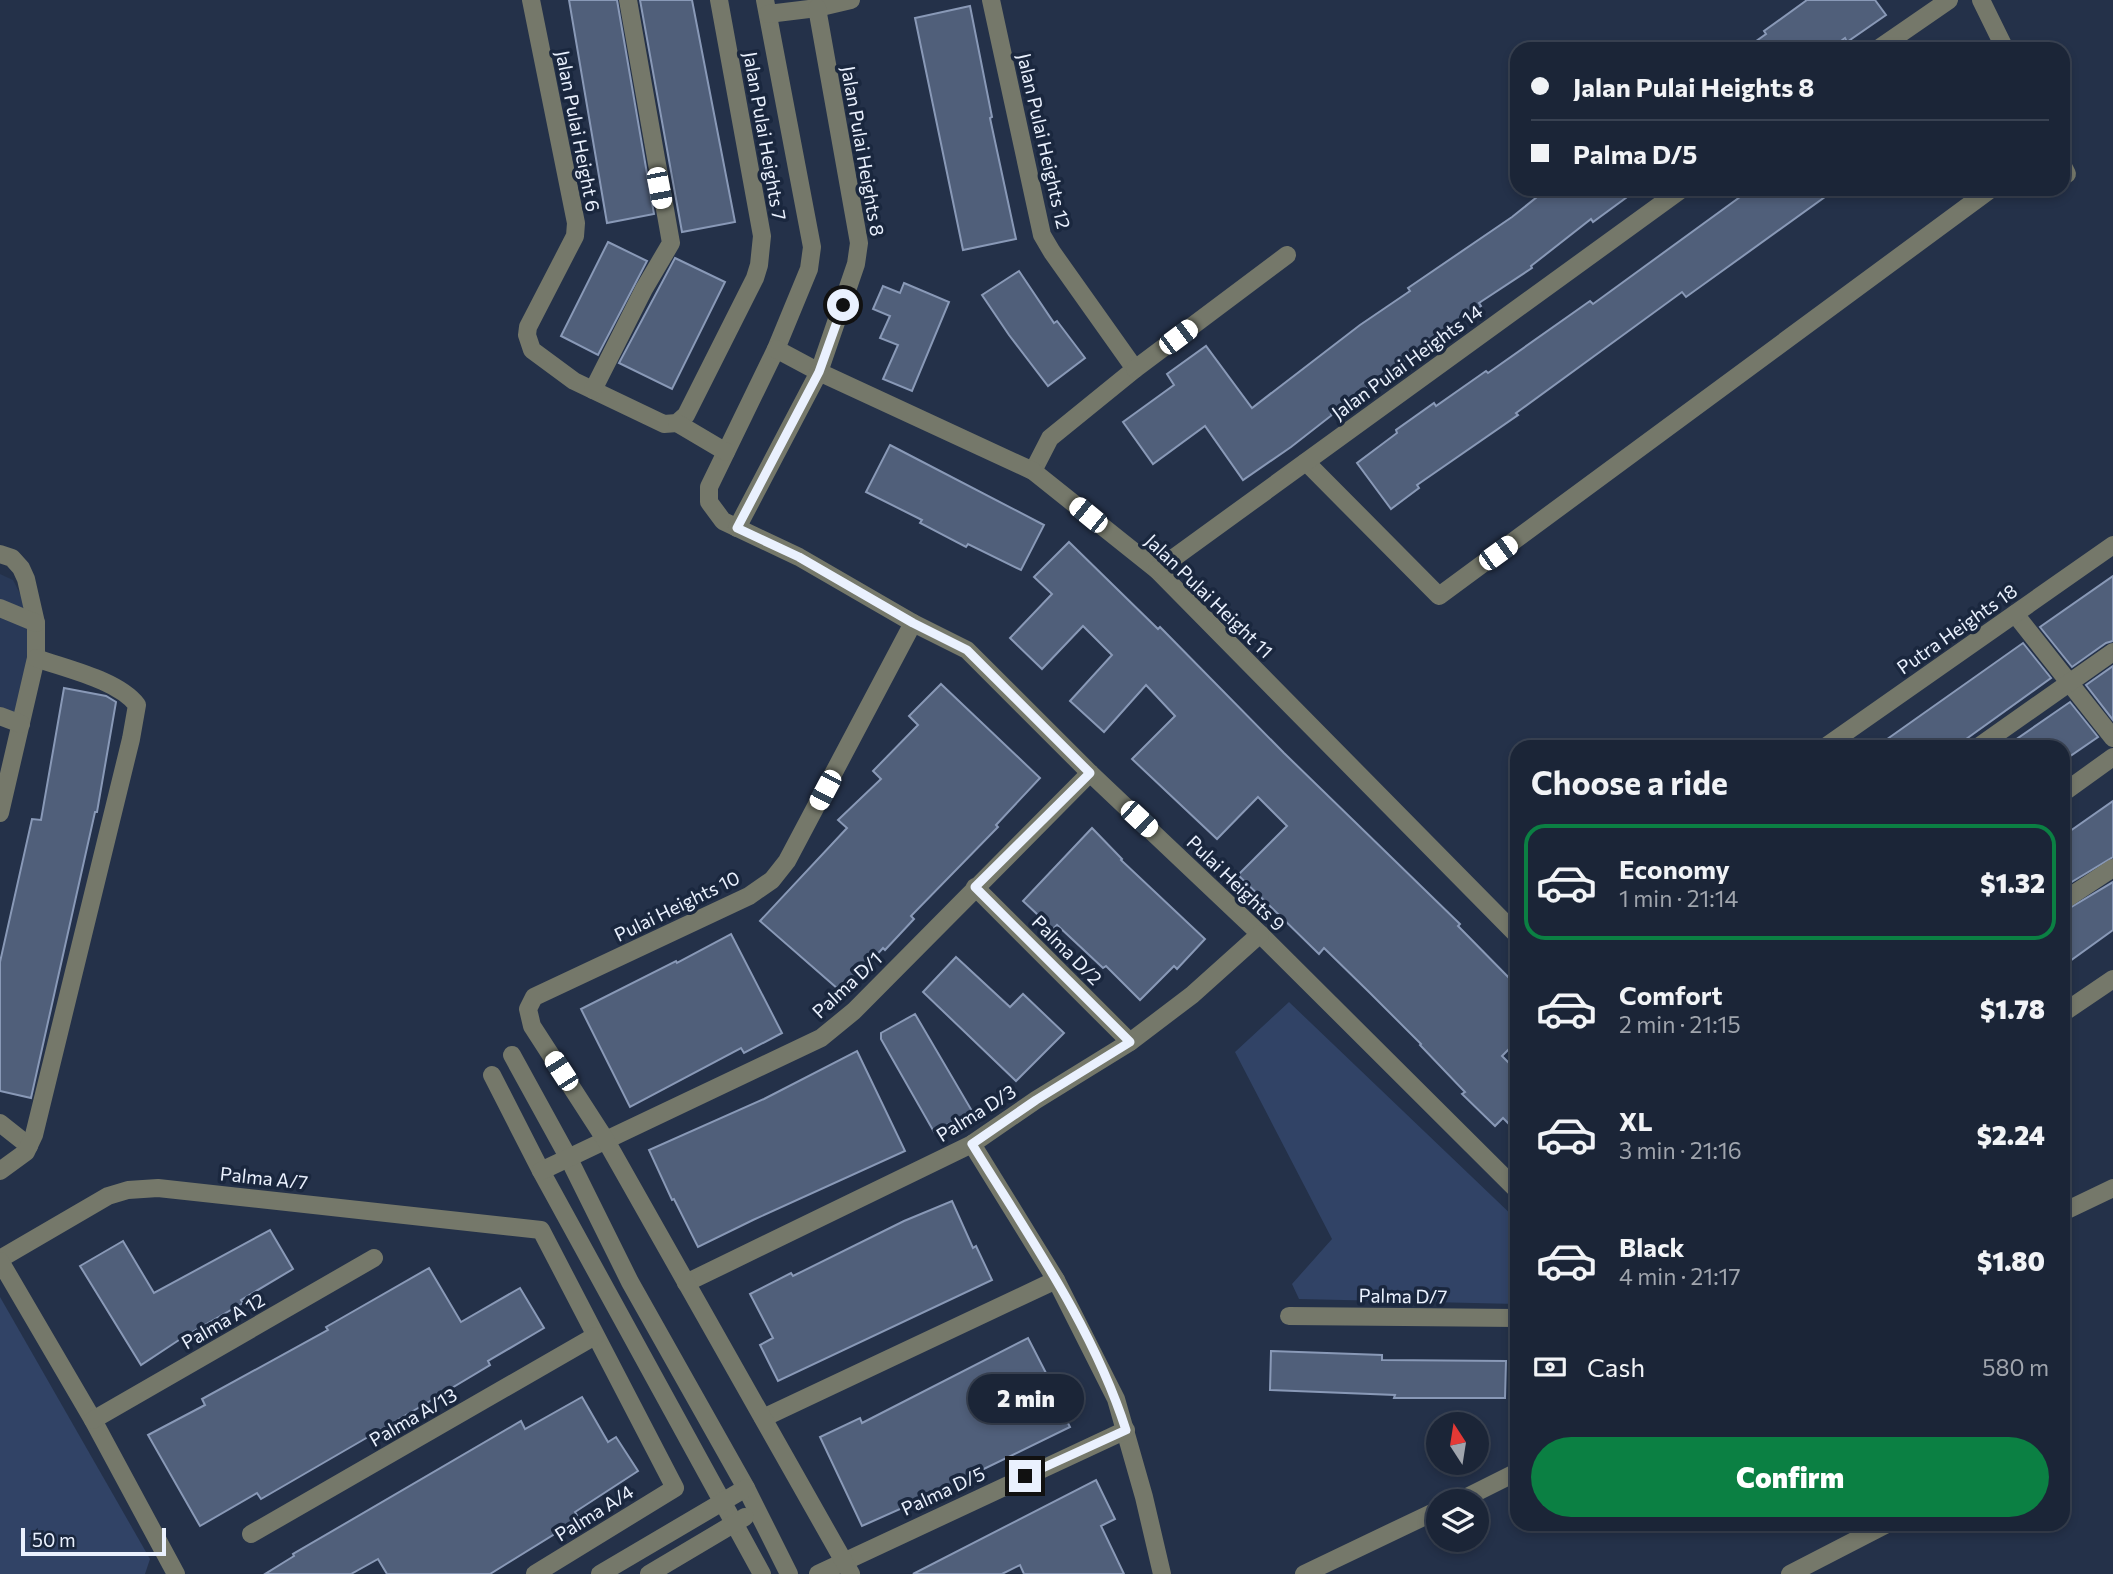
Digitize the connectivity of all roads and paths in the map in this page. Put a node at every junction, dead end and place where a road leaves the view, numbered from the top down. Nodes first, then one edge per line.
1 (531, 0) edge
2 (628, 0) edge
3 (719, 0) edge
4 (851, 0) edge
5 (991, 0) edge
6 (1950, 0) edge
7 (1981, 0) edge
8 (766, 7) edge
9 (817, 8) junction
10 (1888, 42) edge
11 (2002, 42) edge
12 (1672, 196) edge
13 (1981, 196) edge
14 (1287, 255) dead end
15 (776, 349) junction
16 (1135, 369) junction
17 (819, 372) junction
18 (593, 390) junction
19 (677, 423) junction
20 (726, 452) junction
21 (1306, 462) junction
22 (1033, 471) junction
23 (737, 528) junction
24 (2113, 545) edge
25 (0, 554) edge
26 (1157, 570) junction
27 (0, 608) edge
28 (2015, 614) junction
29 (36, 623) junction
30 (913, 623) junction
31 (2113, 652) edge
32 (36, 658) junction
33 (2068, 684) junction
34 (0, 716) edge
35 (21, 724) junction
36 (2113, 738) edge
37 (1835, 740) edge
38 (1988, 740) edge
39 (2113, 757) edge
40 (1090, 773) junction
41 (2070, 788) edge
42 (0, 813) edge
43 (2113, 867) edge
44 (975, 887) junction
45 (2070, 896) edge
46 (1510, 928) edge
47 (1260, 934) junction
48 (2113, 979) edge
49 (2070, 1008) edge
50 (1130, 1042) junction
51 (512, 1055) dead end
52 (492, 1075) dead end
53 (0, 1123) edge
54 (605, 1139) junction
55 (972, 1144) junction
56 (29, 1146) junction
57 (568, 1157) junction
58 (0, 1171) edge
59 (541, 1171) junction
60 (1510, 1183) edge
61 (2113, 1188) edge
62 (2070, 1209) edge
63 (374, 1258) dead end
64 (0, 1260) edge
65 (1056, 1280) junction
66 (686, 1283) junction
67 (1289, 1315) dead end
68 (1510, 1318) edge
69 (595, 1336) junction
70 (763, 1418) junction
71 (93, 1420) junction
72 (1126, 1430) junction
73 (1510, 1476) edge
74 (746, 1488) junction
75 (1483, 1489) edge
76 (722, 1502) junction
77 (757, 1510) junction
78 (1426, 1516) edge
79 (735, 1522) junction
80 (1874, 1531) edge
81 (251, 1534) dead end
82 (848, 1567) edge
83 (1799, 1572) edge
84 (174, 1573) edge
85 (535, 1574) edge
86 (600, 1574) edge
87 (649, 1574) edge
88 (762, 1574) edge
89 (789, 1574) edge
90 (818, 1574) edge
91 (1162, 1574) edge
92 (1304, 1574) edge

1 - 18 street, Jalan Pulai Height 6
2 - 18 street
3 - 19 street, Jalan Pulai Heights 7
4 - 9 street
5 - 16 street, Jalan Pulai Heights 12
6 - 10 street
7 - 11 street
8 - 9 street
8 - 15 street
9 - 17 street, Jalan Pulai Heights 8
12 - 21 street, Jalan Pulai Heights 14
13 - 21 street
14 - 16 street
15 - 17 street, Jalan Pulai Height 11
15 - 20 street
16 - 22 street
17 - 22 street, Jalan Pulai Height 11
17 - 23 street, Jalan Pulai Heights 8
18 - 19 street
19 - 20 street
20 - 23 street, Pulai Heights 9
21 - 26 street, Jalan Pulai Heights 14
22 - 26 street, Jalan Pulai Height 11
23 - 30 street, Pulai Heights 9
24 - 28 street, Putra Heights 18
25 - 29 street
26 - 46 street, Jalan Pulai Height 11
27 - 29 street
28 - 33 street
28 - 37 street, Putra Heights 18
29 - 32 street
30 - 40 street, Pulai Heights 9
30 - 54 street, Pulai Heights 10
31 - 33 street
32 - 35 street
32 - 56 street
33 - 36 street
33 - 38 street
34 - 35 street
35 - 42 street
39 - 41 street
40 - 44 street, Palma D/1
40 - 47 street, Pulai Heights 9
43 - 45 street
44 - 50 street, Palma D/2
44 - 54 street, Palma D/1
47 - 50 street, Palma D/3
47 - 60 street, Pulai Heights 9
48 - 49 street
50 - 55 street, Palma D/3
51 - 57 street
52 - 59 street
53 - 56 street
54 - 57 street, Palma D/1
54 - 66 street
55 - 65 street
55 - 66 street, Palma D/3
56 - 58 street
57 - 59 street, Palma D/1
57 - 74 street
59 - 76 street
61 - 62 street
63 - 71 street, Palma A 12
64 - 69 street, Palma A/7
64 - 71 street
65 - 70 street
65 - 72 street
66 - 70 street
67 - 68 street, Palma D/7
69 - 81 street, Palma A/13
69 - 85 street, Palma A/4
70 - 82 street
71 - 84 street
72 - 82 street, Palma D/5
72 - 91 street
73 - 75 street
74 - 76 street
74 - 77 street
76 - 79 street
76 - 86 street
77 - 79 street
77 - 89 street
78 - 92 street
79 - 87 street
79 - 88 street
80 - 83 street
82 - 90 street, Palma D/5

